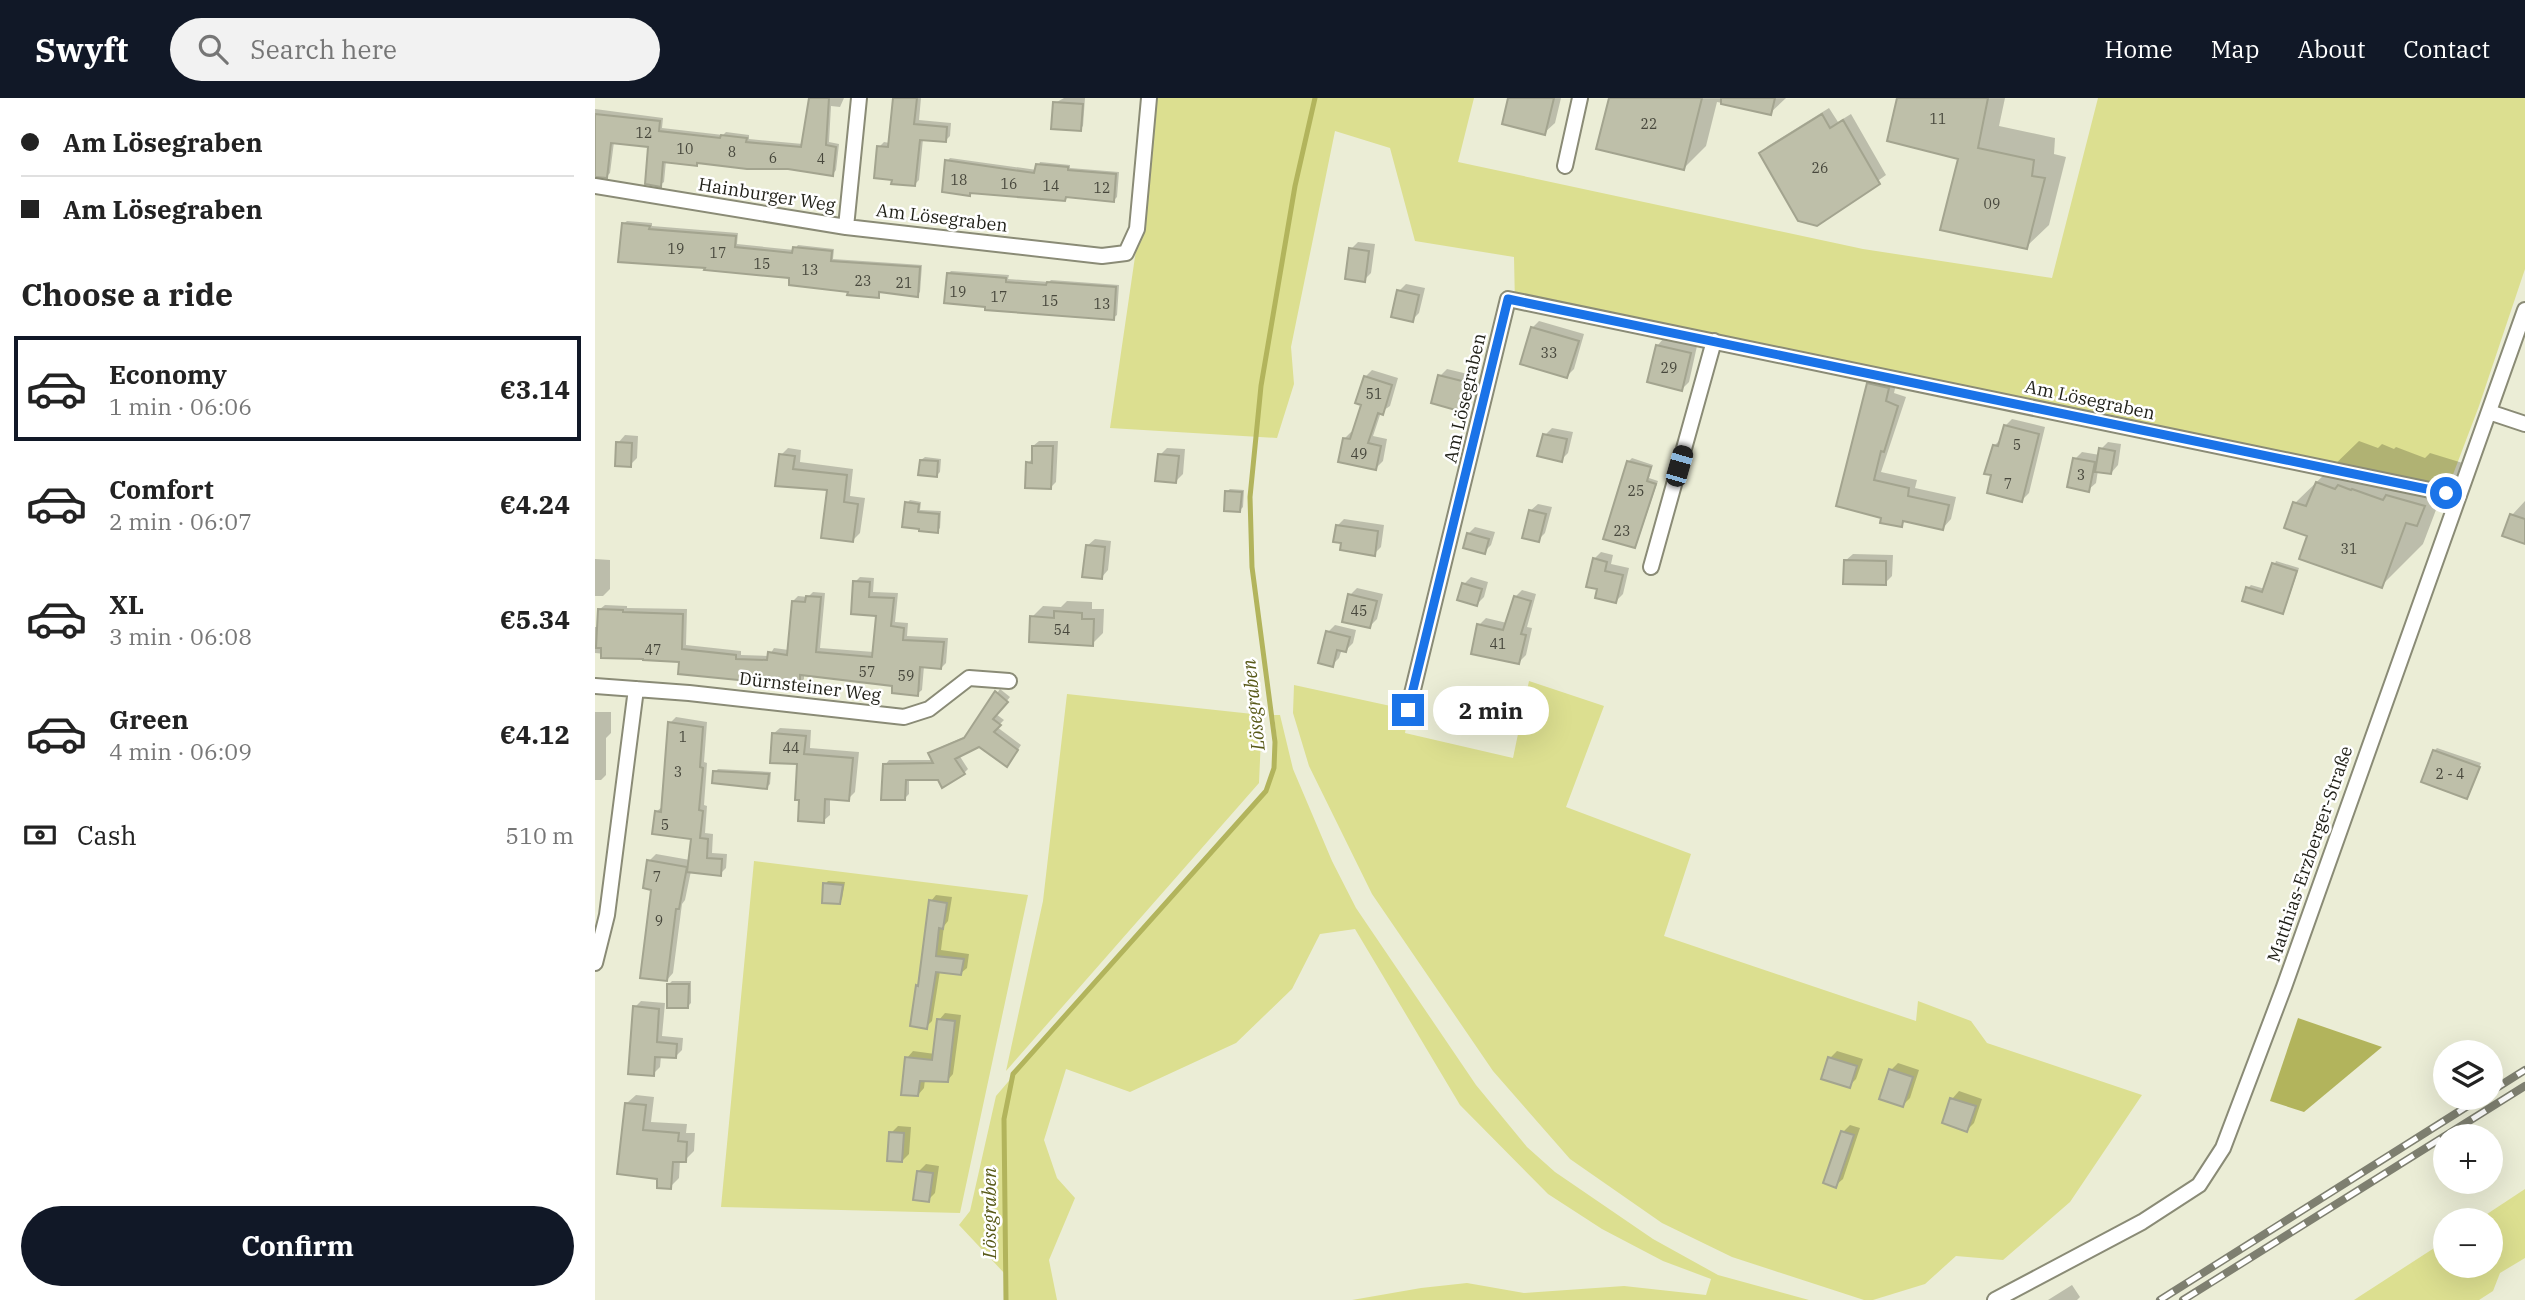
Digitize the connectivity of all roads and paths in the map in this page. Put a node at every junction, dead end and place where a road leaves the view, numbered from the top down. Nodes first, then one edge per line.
1 (859, 98) edge
2 (1149, 98) edge
3 (1580, 98) edge
4 (1565, 166) dead end
5 (595, 187) edge
6 (846, 227) junction
7 (2525, 310) edge
8 (1714, 341) junction
9 (2489, 412) junction
10 (2525, 424) edge
11 (2459, 496) junction
12 (1651, 567) dead end
13 (1419, 662) junction
14 (1434, 666) dead end
15 (1009, 681) dead end
16 (595, 686) edge
17 (636, 689) junction
18 (1408, 710) dead end
19 (601, 915) edge
20 (595, 963) edge
21 (1995, 1300) edge

1 - 6 street, Hainburger Weg
2 - 6 street, Am Lösegraben
3 - 4 street
5 - 6 street, Hainburger Weg
7 - 9 street, Matthias-Erzberger-Straße
8 - 11 street, Am Lösegraben
8 - 12 street
8 - 13 street, Am Lösegraben
9 - 10 street
9 - 11 street, Matthias-Erzberger-Straße
11 - 21 street, Matthias-Erzberger-Straße
13 - 14 street
13 - 18 street, Am Lösegraben
15 - 17 street, Dürnsteiner Weg
16 - 17 street, Dürnsteiner Weg
17 - 19 street
19 - 20 street

